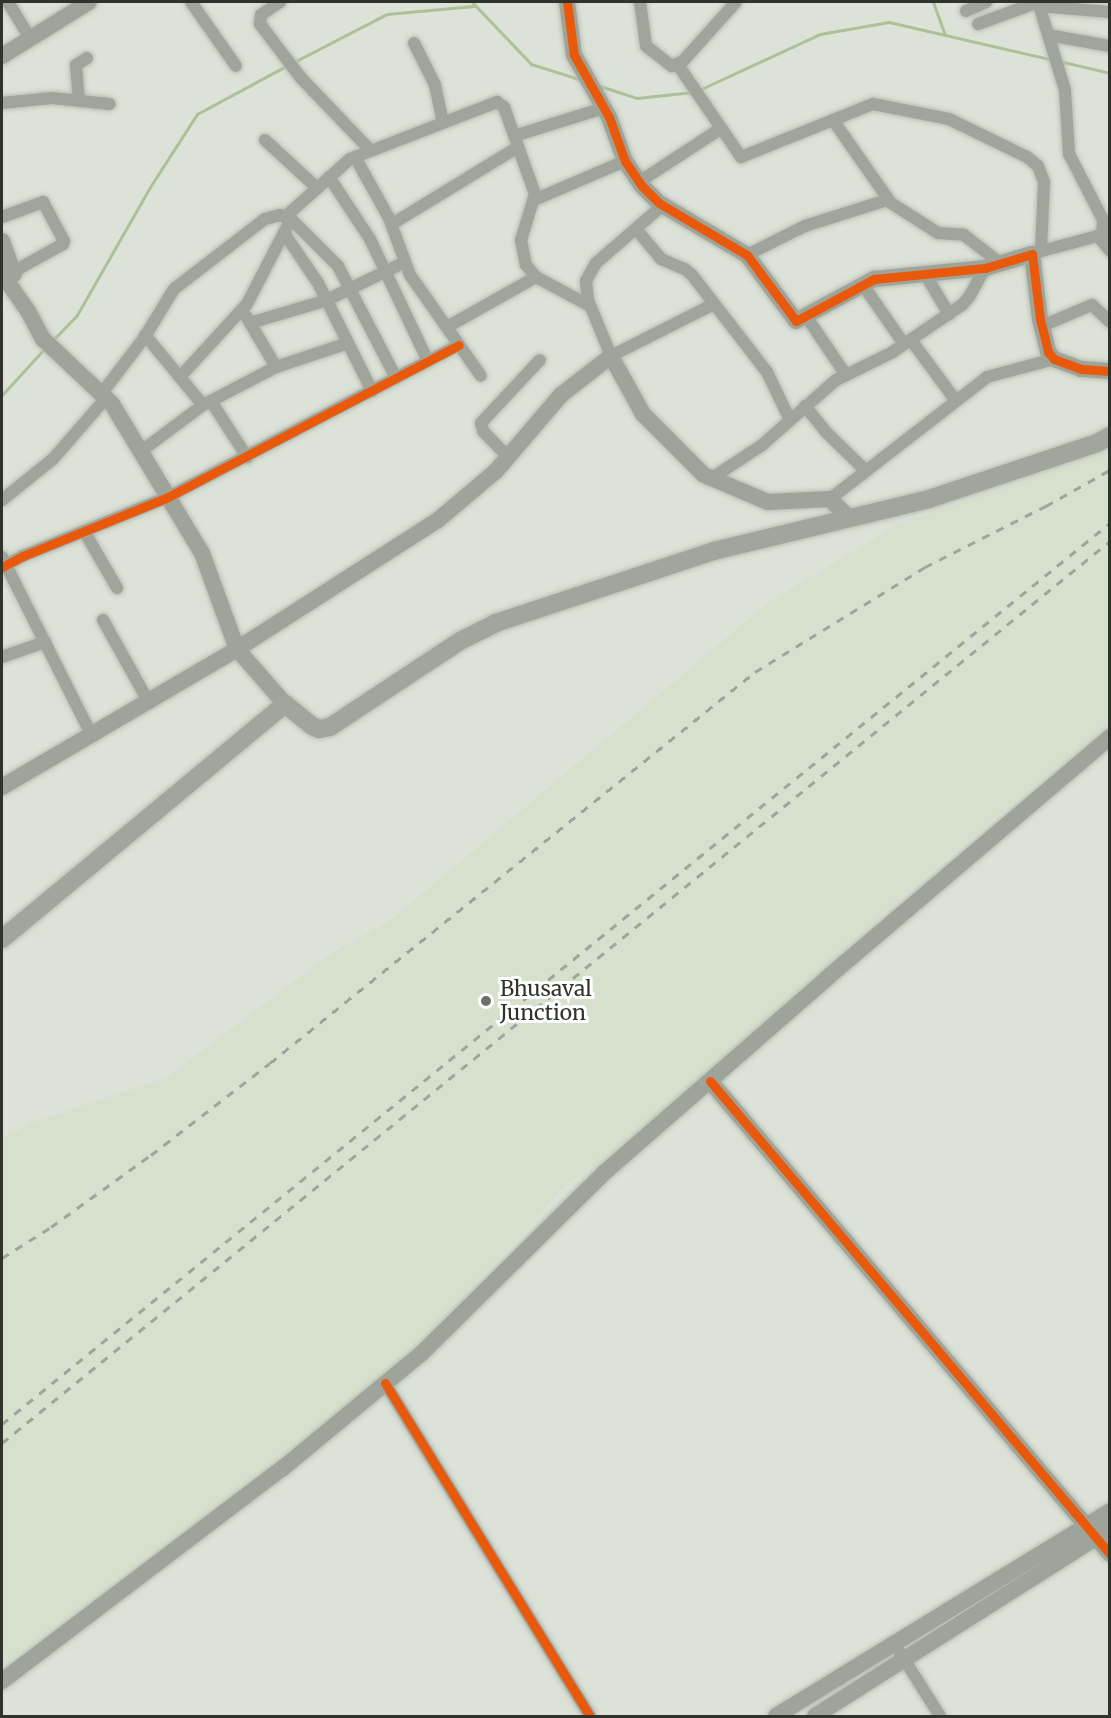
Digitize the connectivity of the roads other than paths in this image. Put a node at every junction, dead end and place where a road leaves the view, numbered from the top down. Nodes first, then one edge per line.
1 (8, 2) edge
2 (89, 2) edge
3 (190, 2) edge
4 (280, 2) edge
5 (567, 2) edge
6 (640, 2) edge
7 (736, 2) edge
8 (986, 2) edge
9 (1039, 3) edge
10 (966, 11) dead end
11 (1110, 12) edge
12 (978, 24) dead end
13 (1049, 37) junction
14 (30, 38) junction
15 (414, 43) dead end
16 (1110, 46) edge
17 (2, 56) edge
18 (87, 58) dead end
19 (678, 65) junction
20 (236, 66) dead end
21 (79, 100) junction
22 (2, 103) edge
23 (110, 104) dead end
24 (604, 108) junction
25 (833, 120) junction
26 (443, 122) junction
27 (720, 129) junction
28 (265, 140) dead end
29 (516, 142) junction
30 (370, 150) junction
31 (355, 157) junction
32 (625, 161) junction
33 (329, 177) junction
34 (639, 182) junction
35 (317, 188) junction
36 (534, 200) junction
37 (887, 200) junction
38 (663, 206) junction
39 (2, 217) edge
40 (288, 218) junction
41 (392, 224) junction
42 (636, 229) junction
43 (284, 233) junction
44 (1102, 238) junction
45 (1110, 251) edge
46 (1037, 252) junction
47 (4, 255) edge
48 (747, 255) junction
49 (405, 262) junction
50 (992, 266) junction
51 (386, 273) junction
52 (925, 274) junction
53 (536, 277) junction
54 (863, 285) junction
55 (351, 290) junction
56 (327, 300) junction
57 (714, 304) junction
58 (590, 306) junction
59 (242, 310) junction
60 (949, 314) junction
61 (806, 316) junction
62 (1110, 322) edge
63 (250, 323) junction
64 (1042, 326) junction
65 (447, 327) junction
66 (145, 335) junction
67 (908, 342) junction
68 (348, 343) junction
69 (459, 345) junction
70 (611, 356) junction
71 (1054, 359) junction
72 (540, 360) dead end
73 (428, 361) junction
74 (276, 367) junction
75 (1110, 371) edge
76 (846, 375) junction
77 (481, 376) dead end
78 (180, 377) junction
79 (396, 378) junction
80 (372, 391) junction
81 (104, 395) junction
82 (956, 401) junction
83 (207, 403) junction
84 (805, 406) junction
85 (790, 420) junction
86 (1110, 436) edge
87 (140, 452) junction
88 (508, 457) junction
89 (248, 458) junction
90 (866, 471) junction
91 (712, 478) junction
92 (168, 497) junction
93 (830, 499) junction
94 (2, 500) edge
95 (849, 518) junction
96 (84, 531) junction
97 (3, 563) edge
98 (117, 588) dead end
99 (103, 620) dead end
100 (45, 642) junction
101 (237, 649) junction
102 (2, 657) edge
103 (148, 701) junction
104 (285, 704) junction
105 (91, 734) junction
106 (1110, 737) edge
107 (2, 787) edge
108 (2, 939) edge
109 (710, 1081) junction
110 (385, 1383) junction
111 (1110, 1511) edge
112 (1097, 1530) edge
113 (1110, 1554) edge
114 (894, 1643) junction
115 (904, 1660) junction
116 (2, 1681) edge
117 (795, 1712) edge
118 (590, 1716) edge
119 (776, 1716) edge
120 (816, 1716) edge
121 (940, 1716) edge

1 - 14 street
2 - 14 main road
3 - 20 street
4 - 30 street
5 - 24 main road
6 - 19 street
7 - 19 street
8 - 10 street
9 - 11 street
9 - 12 street
9 - 13 street
13 - 16 street
13 - 44 street
14 - 17 main road
15 - 26 street
18 - 21 street
19 - 27 street
21 - 22 street
21 - 23 street
24 - 29 street
24 - 32 main road
25 - 27 street
25 - 37 street
25 - 46 street
26 - 29 street
26 - 30 street
27 - 34 street
28 - 35 street
29 - 36 street
29 - 41 street
30 - 31 street
31 - 33 street
31 - 41 street
32 - 34 main road
32 - 36 street
33 - 35 street
33 - 51 street
34 - 38 main road
35 - 40 street
36 - 53 street
37 - 48 street
37 - 50 street
38 - 42 street
38 - 48 main road
39 - 47 street
40 - 43 street
40 - 55 street
40 - 66 street
41 - 49 street
42 - 57 street
42 - 58 street
43 - 56 street
43 - 59 street
44 - 45 street
44 - 46 street
46 - 50 main road
46 - 64 main road
47 - 81 main road
48 - 61 main road
49 - 51 street
49 - 65 street
50 - 52 main road
50 - 60 street
51 - 55 street
51 - 73 street
52 - 54 main road
52 - 60 street
53 - 58 street
53 - 65 street
54 - 61 main road
54 - 67 street
55 - 56 street
55 - 79 street
56 - 63 street
56 - 68 street
57 - 70 street
57 - 85 street
58 - 70 street
59 - 63 street
59 - 78 street
60 - 67 street
61 - 76 street
62 - 64 street
63 - 74 street
64 - 71 main road
65 - 69 street
66 - 78 street
66 - 81 street
67 - 76 street
67 - 82 street
68 - 74 street
68 - 80 street
69 - 73 street
69 - 77 street
70 - 88 main road
70 - 91 main road
71 - 75 main road
71 - 82 street
72 - 88 street
73 - 79 street
74 - 83 street
76 - 84 street
78 - 83 street
79 - 80 street
80 - 89 street
81 - 87 main road
81 - 94 street
82 - 90 street
83 - 87 street
83 - 89 street
84 - 85 street
84 - 90 street
85 - 91 street
86 - 95 main road
87 - 92 main road
88 - 101 main road
89 - 92 street
90 - 93 street
91 - 93 main road
92 - 96 street
92 - 101 main road
93 - 95 main road
95 - 104 main road
96 - 97 street
96 - 98 street
97 - 100 street
99 - 103 street
100 - 102 street
100 - 105 street
101 - 103 main road
101 - 104 main road
103 - 105 main road
104 - 108 main road
105 - 107 main road
106 - 109 main road
109 - 110 main road
109 - 112 main road
110 - 116 main road
110 - 118 street
111 - 112 main road
112 - 113 main road
112 - 114 main road
112 - 115 main road
114 - 115 street
114 - 117 main road
115 - 120 main road
115 - 121 street
117 - 119 main road

